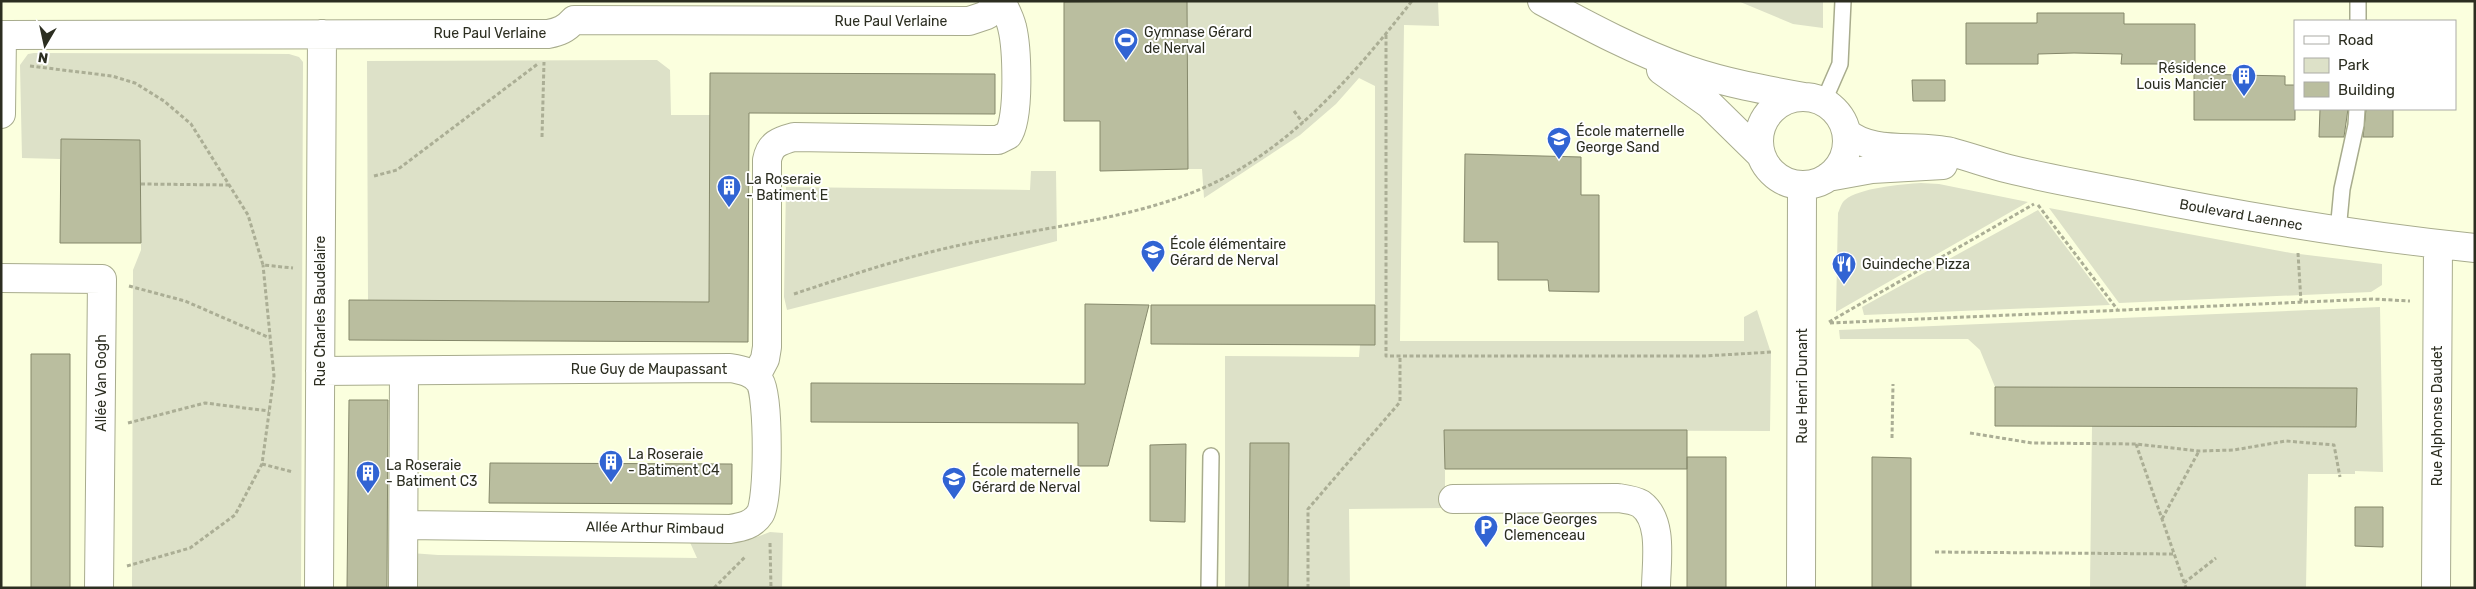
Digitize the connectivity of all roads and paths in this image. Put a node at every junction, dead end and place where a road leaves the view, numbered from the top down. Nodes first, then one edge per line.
1 (997, 1) edge
2 (1001, 1) edge
3 (1412, 1) edge
4 (1542, 1) edge
5 (1843, 1) edge
6 (2358, 1) edge
7 (575, 11) edge
8 (2358, 20) edge
9 (322, 34) junction
10 (2, 35) edge
11 (1386, 35) junction
12 (1620, 42) junction
13 (2, 65) edge
14 (1814, 100) junction
15 (2357, 110) edge
16 (1294, 111) dead end
17 (1, 114) edge
18 (1303, 123) junction
19 (1846, 132) junction
20 (542, 137) dead end
21 (1761, 155) junction
22 (2010, 169) junction
23 (374, 176) dead end
24 (1828, 177) junction
25 (141, 184) dead end
26 (229, 185) junction
27 (1802, 185) junction
28 (2300, 226) junction
29 (2338, 232) junction
30 (2438, 244) junction
31 (2475, 248) edge
32 (263, 265) junction
33 (320, 270) junction
34 (1, 278) edge
35 (102, 279) junction
36 (767, 302) junction
37 (2301, 302) junction
38 (2437, 303) junction
39 (2118, 310) junction
40 (270, 338) junction
41 (1802, 338) junction
42 (1400, 357) junction
43 (404, 370) junction
44 (320, 371) junction
45 (756, 376) junction
46 (1893, 384) dead end
47 (269, 411) junction
48 (1970, 433) dead end
49 (100, 434) junction
50 (1892, 438) dead end
51 (2136, 444) junction
52 (2199, 451) junction
53 (1211, 456) dead end
54 (2340, 478) dead end
55 (1453, 499) dead end
56 (2162, 519) junction
57 (404, 525) junction
58 (1935, 552) dead end
59 (2174, 554) junction
60 (2216, 558) dead end
61 (99, 580) edge
62 (2185, 586) edge
63 (319, 588) edge
64 (403, 588) edge
65 (1209, 588) edge
66 (1308, 588) edge
67 (1656, 588) edge
68 (1801, 588) edge
69 (2436, 588) edge

1 - 7 street, Rue Paul Verlaine
2 - 36 street
3 - 11 path
4 - 12 street
5 - 14 lane
6 - 8 lane
7 - 9 street, Rue Paul Verlaine
9 - 10 street, Rue Paul Verlaine
9 - 33 street, Rue Charles Baudelaire
10 - 13 street
11 - 18 path
11 - 42 path
12 - 14 street
12 - 21 street
13 - 17 street
13 - 26 path
14 - 19 street
14 - 21 street
15 - 29 lane
16 - 18 path
18 - 36 path
19 - 22 street, Boulevard Laennec
19 - 24 street
20 - 23 path
21 - 27 street
22 - 24 street, Boulevard Laennec
22 - 28 street, Boulevard Laennec
24 - 27 street
25 - 26 path
26 - 32 path
27 - 41 street, Rue Henri Dunant
28 - 29 street, Boulevard Laennec
28 - 37 path
29 - 30 street, Boulevard Laennec
30 - 31 street, Boulevard Laennec
30 - 38 street, Rue Alphonse Daudet
32 - 33 path
32 - 40 path
33 - 44 street, Rue Charles Baudelaire
34 - 35 street
35 - 40 path
35 - 49 street, Allée Van Gogh
36 - 45 street
37 - 38 path
37 - 39 path
38 - 69 street, Rue Alphonse Daudet
39 - 39 path
40 - 47 path
41 - 42 path
41 - 68 street, Rue Henri Dunant
42 - 66 path
43 - 44 street, Rue Guy de Maupassant
43 - 45 street, Rue Guy de Maupassant
43 - 57 street
44 - 63 street, Rue Charles Baudelaire
45 - 57 street, Allée Arthur Rimbaud
46 - 50 path
47 - 49 path
47 - 61 path
48 - 51 path
49 - 61 street, Allée Van Gogh
51 - 52 path
51 - 56 path
52 - 54 path
52 - 56 path
53 - 65 lane
55 - 67 street
56 - 59 path
57 - 64 street
58 - 59 path
59 - 62 path
60 - 62 path

